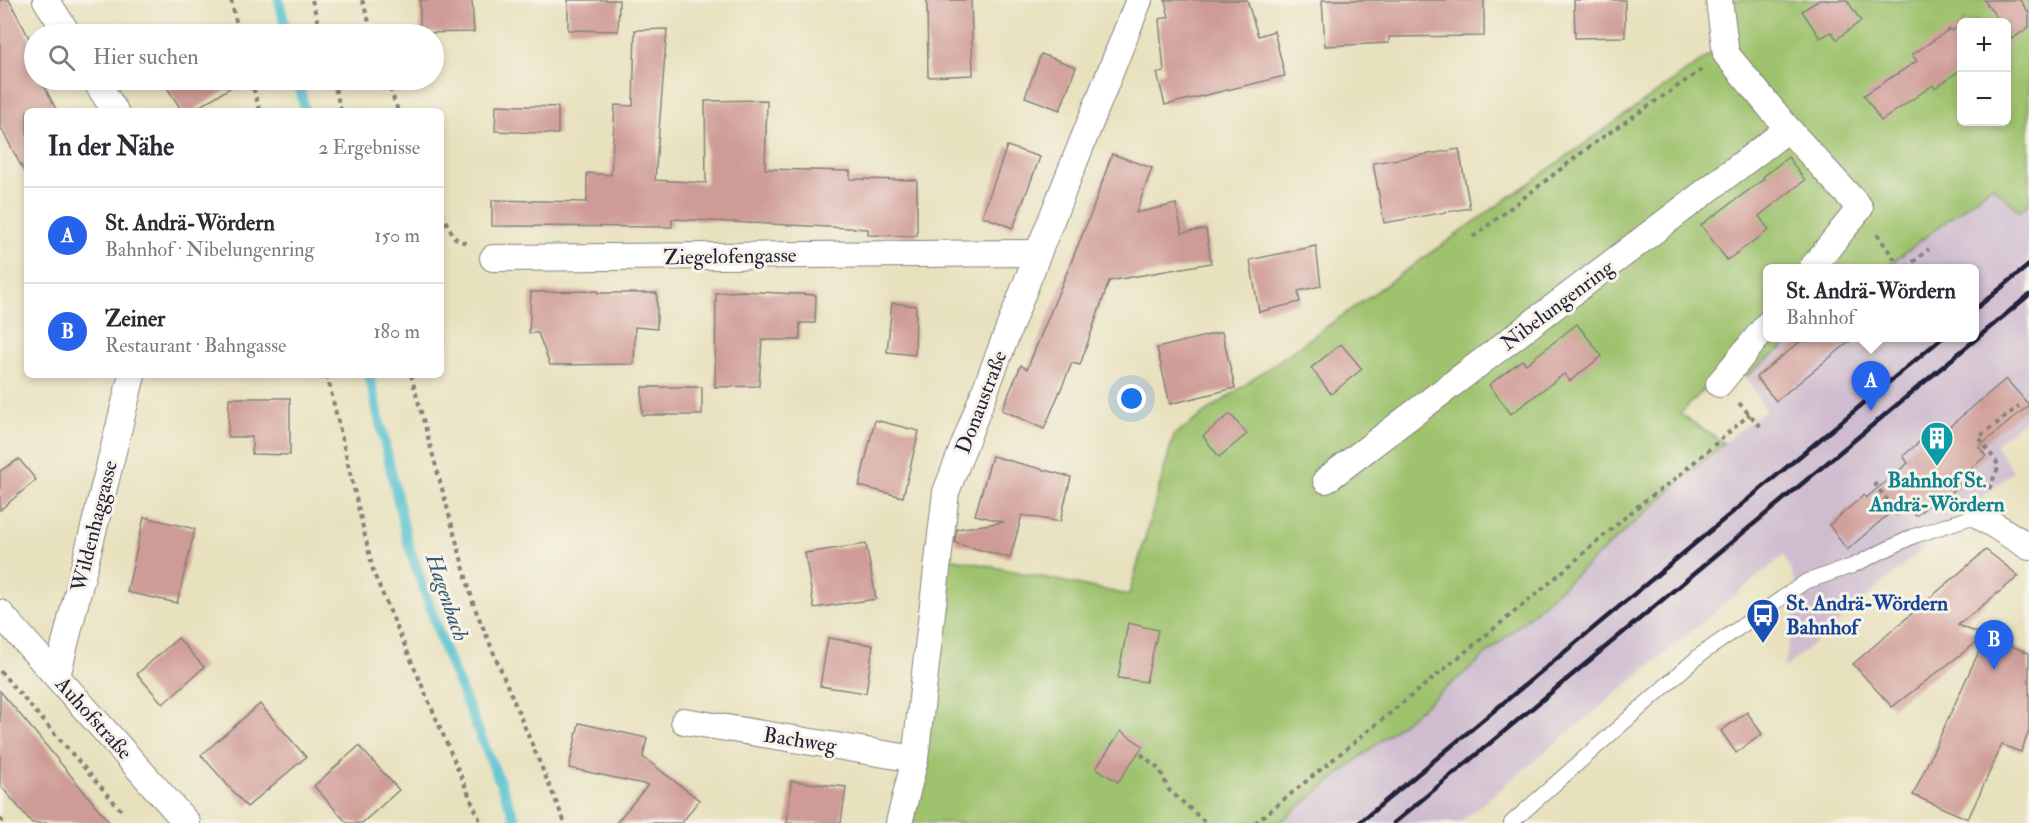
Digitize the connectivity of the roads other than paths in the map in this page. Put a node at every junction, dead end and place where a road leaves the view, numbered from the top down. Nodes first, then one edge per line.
1 (46, 0) edge
2 (1139, 0) edge
3 (1719, 0) edge
4 (62, 24) edge
5 (101, 90) edge
6 (113, 108) edge
7 (1788, 129) junction
8 (1038, 253) junction
9 (494, 258) road end
10 (1815, 264) edge
11 (1763, 329) edge
12 (131, 378) edge
13 (1719, 384) dead end
14 (1326, 480) dead end
15 (1978, 515) joint
16 (2029, 547) edge
17 (0, 613) edge
18 (57, 676) junction
19 (684, 721) dead end
20 (915, 759) junction
21 (187, 823) edge
22 (899, 823) edge
23 (1511, 823) edge

1 - 4 street
2 - 8 street, Donaustraße
3 - 7 street
5 - 6 street
7 - 10 street
7 - 14 street, Nibelungenring
8 - 9 street, Ziegelofengasse
8 - 20 street, Donaustraße
11 - 13 street
12 - 18 street, Wildenhaggasse
15 - 16 street
15 - 23 lane
17 - 18 street, Auhofstraße
18 - 21 street, Auhofstraße
19 - 20 street, Bachweg
20 - 22 street, Donaustraße

